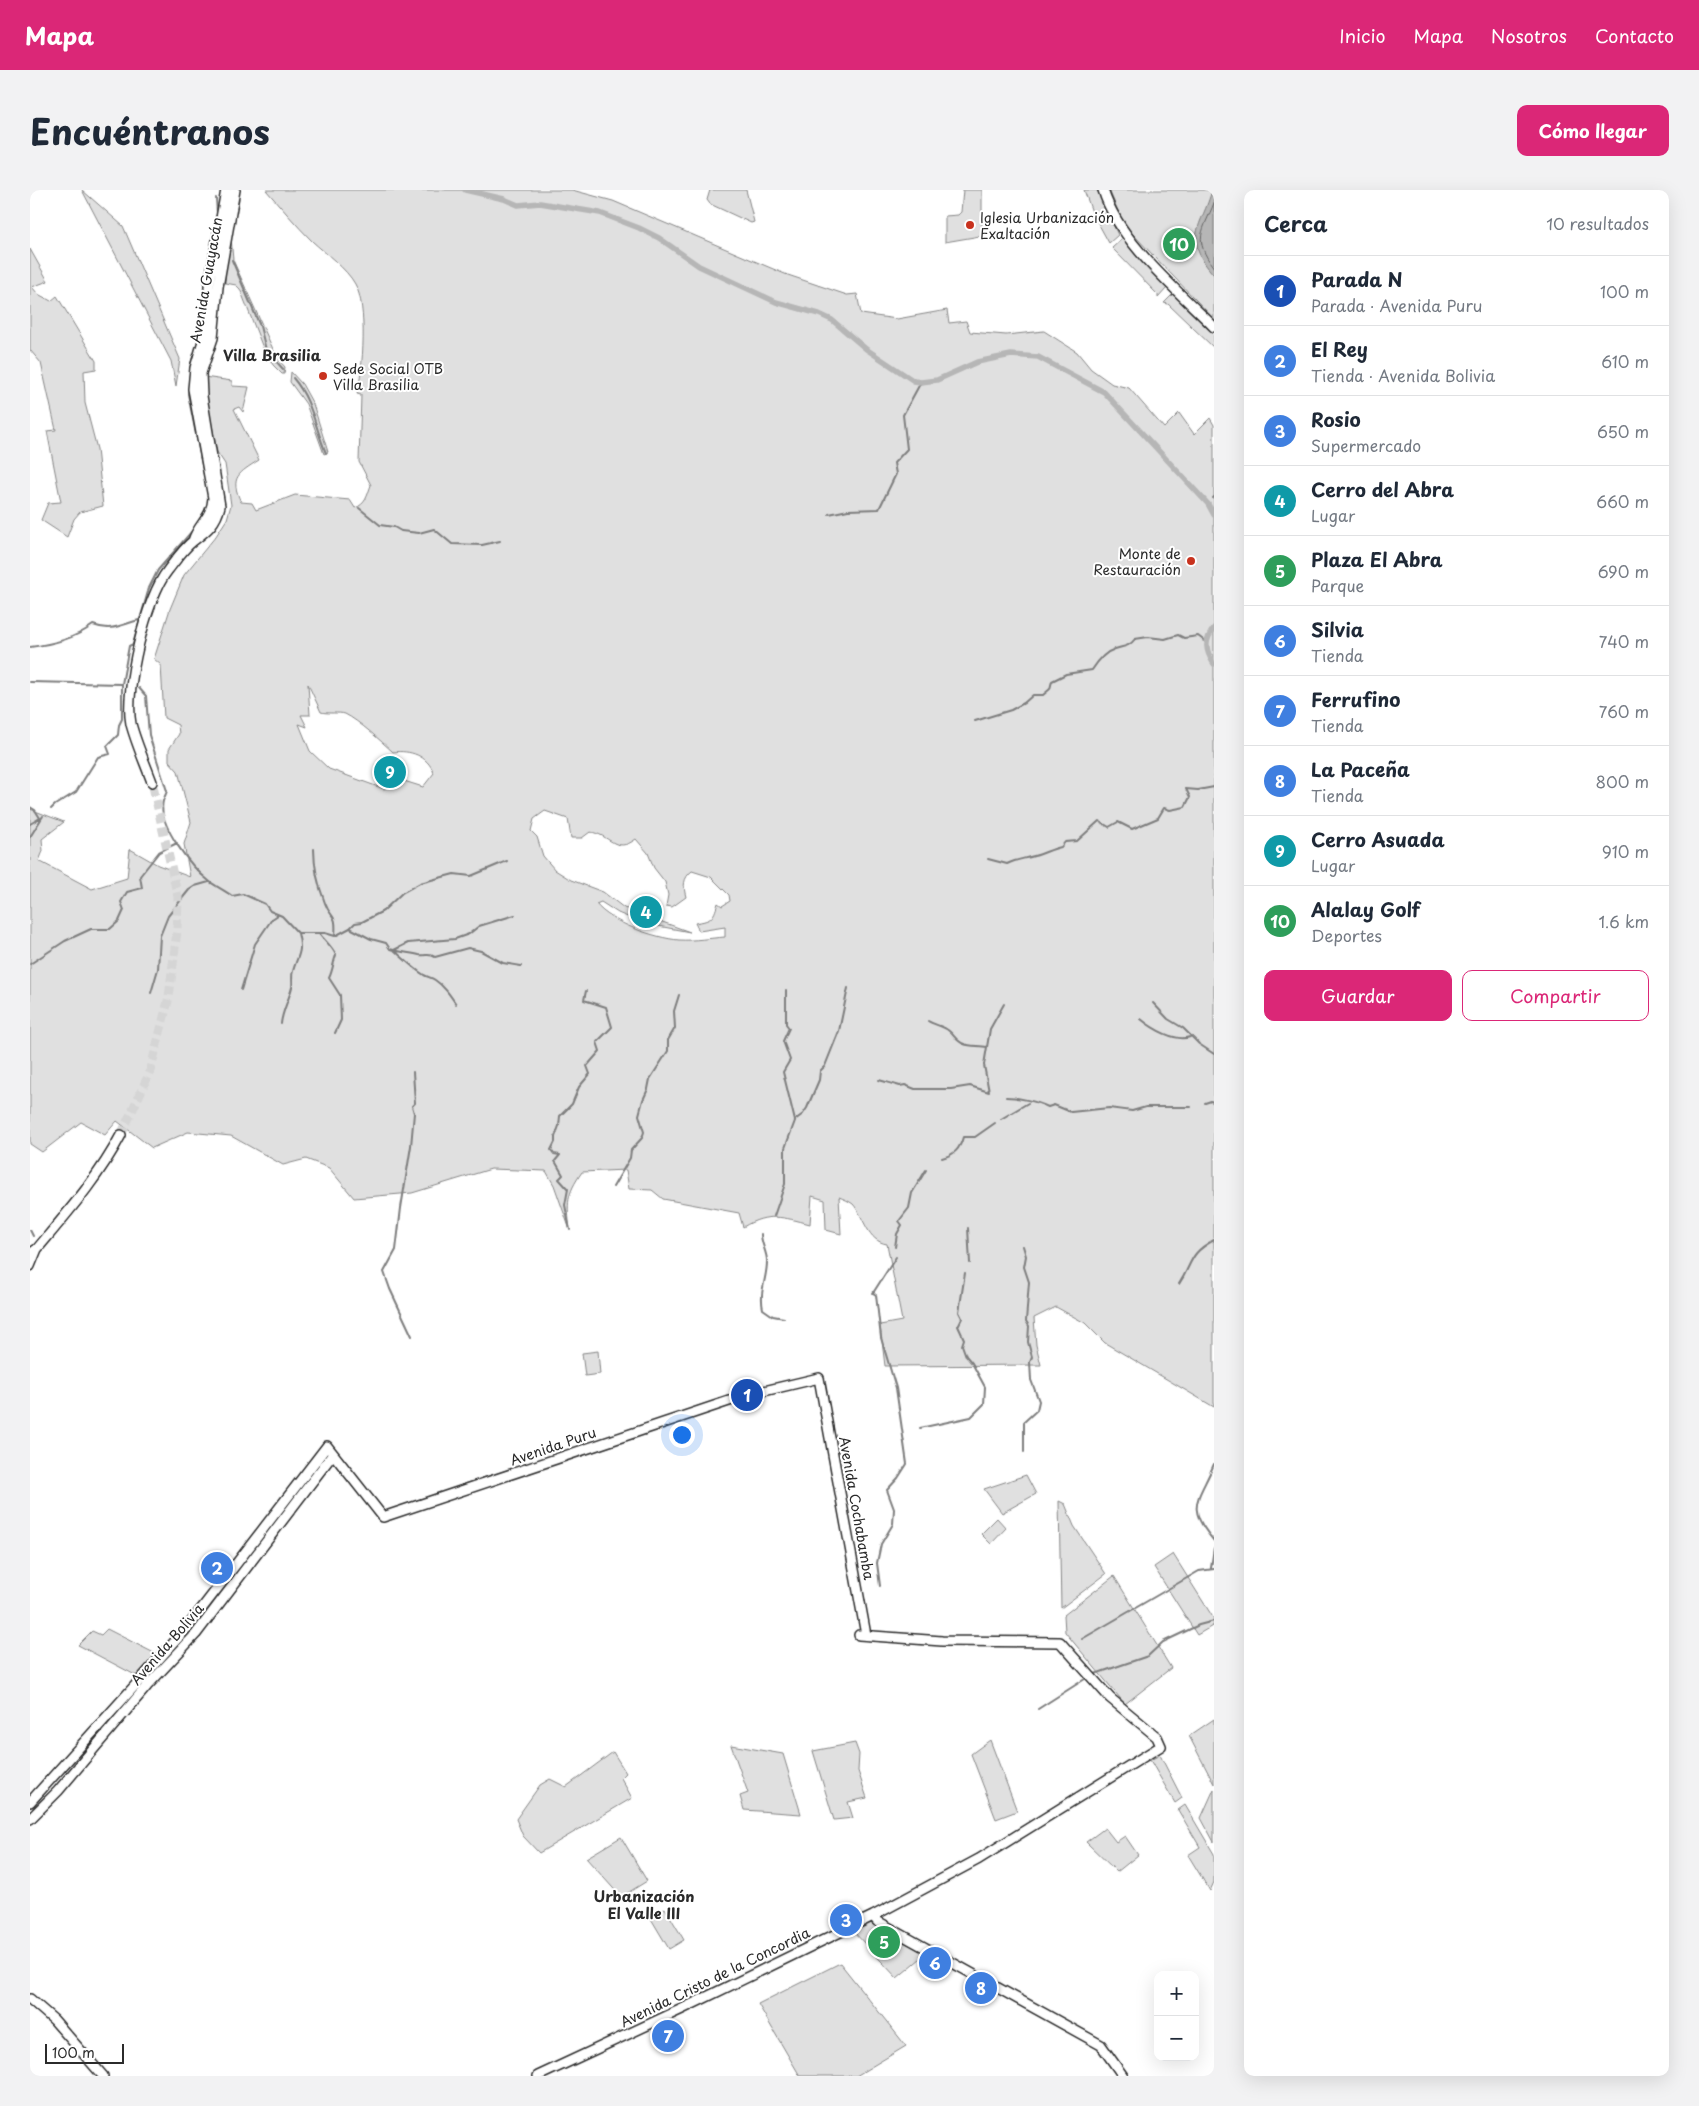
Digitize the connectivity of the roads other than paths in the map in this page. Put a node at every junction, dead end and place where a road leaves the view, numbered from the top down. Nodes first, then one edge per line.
1 (226, 190) edge
2 (235, 190) edge
3 (1103, 190) edge
4 (1214, 327) edge
5 (193, 541) junction
6 (152, 782) tunnel mouth
7 (122, 1134) tunnel mouth
8 (34, 1251) edge
9 (30, 1266) edge
10 (819, 1378) joint
11 (330, 1450) junction
12 (1161, 1746) joint
13 (30, 1802) edge
14 (30, 1819) edge
15 (873, 1916) junction
16 (30, 1999) edge
17 (103, 2076) edge
18 (538, 2076) edge
19 (1123, 2076) edge

1 - 5 street, Avenida Guayacán
2 - 5 street, Avenida Guayacán
3 - 4 street
5 - 6 street, Avenida Guayacán
7 - 8 street
8 - 9 street
10 - 11 street, Avenida Puru
10 - 12 street, Avenida Cochabamba
11 - 13 street, Avenida Bolivia
11 - 14 street, Avenida Bolivia
12 - 15 street, Avenida Cristo de la Concordia
15 - 18 street, Avenida Cristo de la Concordia
15 - 19 street
16 - 17 street

